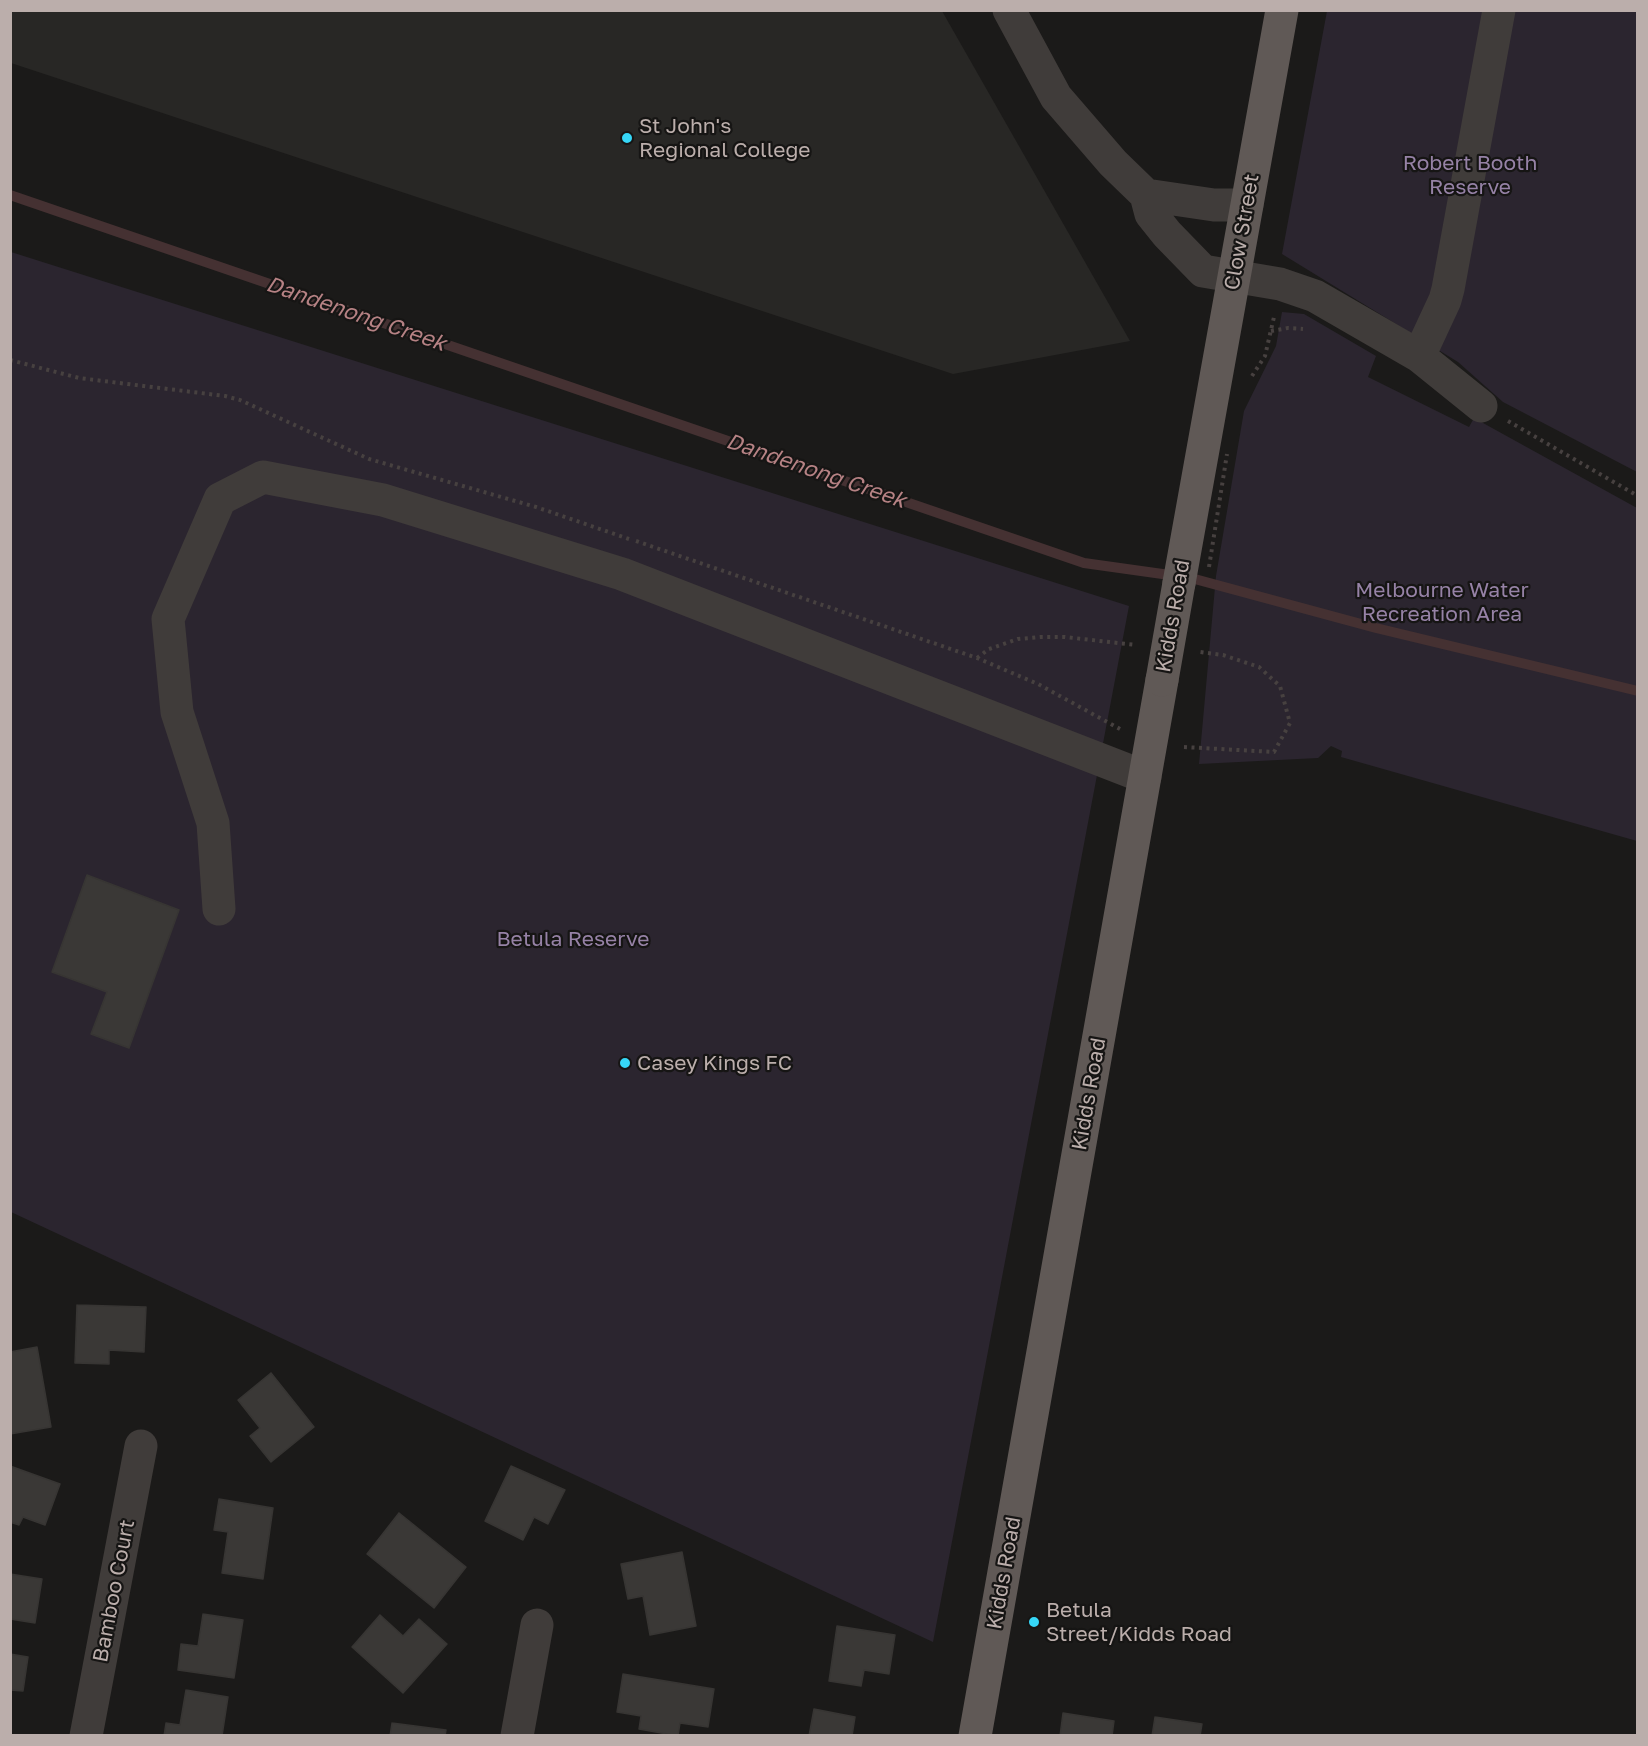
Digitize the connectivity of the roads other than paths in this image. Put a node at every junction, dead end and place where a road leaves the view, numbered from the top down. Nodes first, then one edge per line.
1 (1009, 10) edge
2 (1282, 10) edge
3 (1499, 10) edge
4 (1146, 195) junction
5 (1247, 205) junction
6 (1234, 276) junction
7 (1419, 356) junction
8 (1481, 406) road end
9 (1219, 451) joint
10 (1145, 777) junction
11 (219, 909) dead end
12 (141, 1446) dead end
13 (537, 1625) dead end
14 (86, 1736) edge
15 (517, 1736) edge
16 (975, 1736) edge

1 - 4 street
2 - 5 main road, Clow Street
3 - 7 street
4 - 5 street
4 - 6 street
5 - 6 main road, Clow Street
6 - 7 street
6 - 9 main road, Clow Street
7 - 8 street
9 - 10 main road, Kidds Road, bridge
10 - 11 street
10 - 16 main road, Kidds Road
12 - 14 street, Bamboo Court
13 - 15 street

